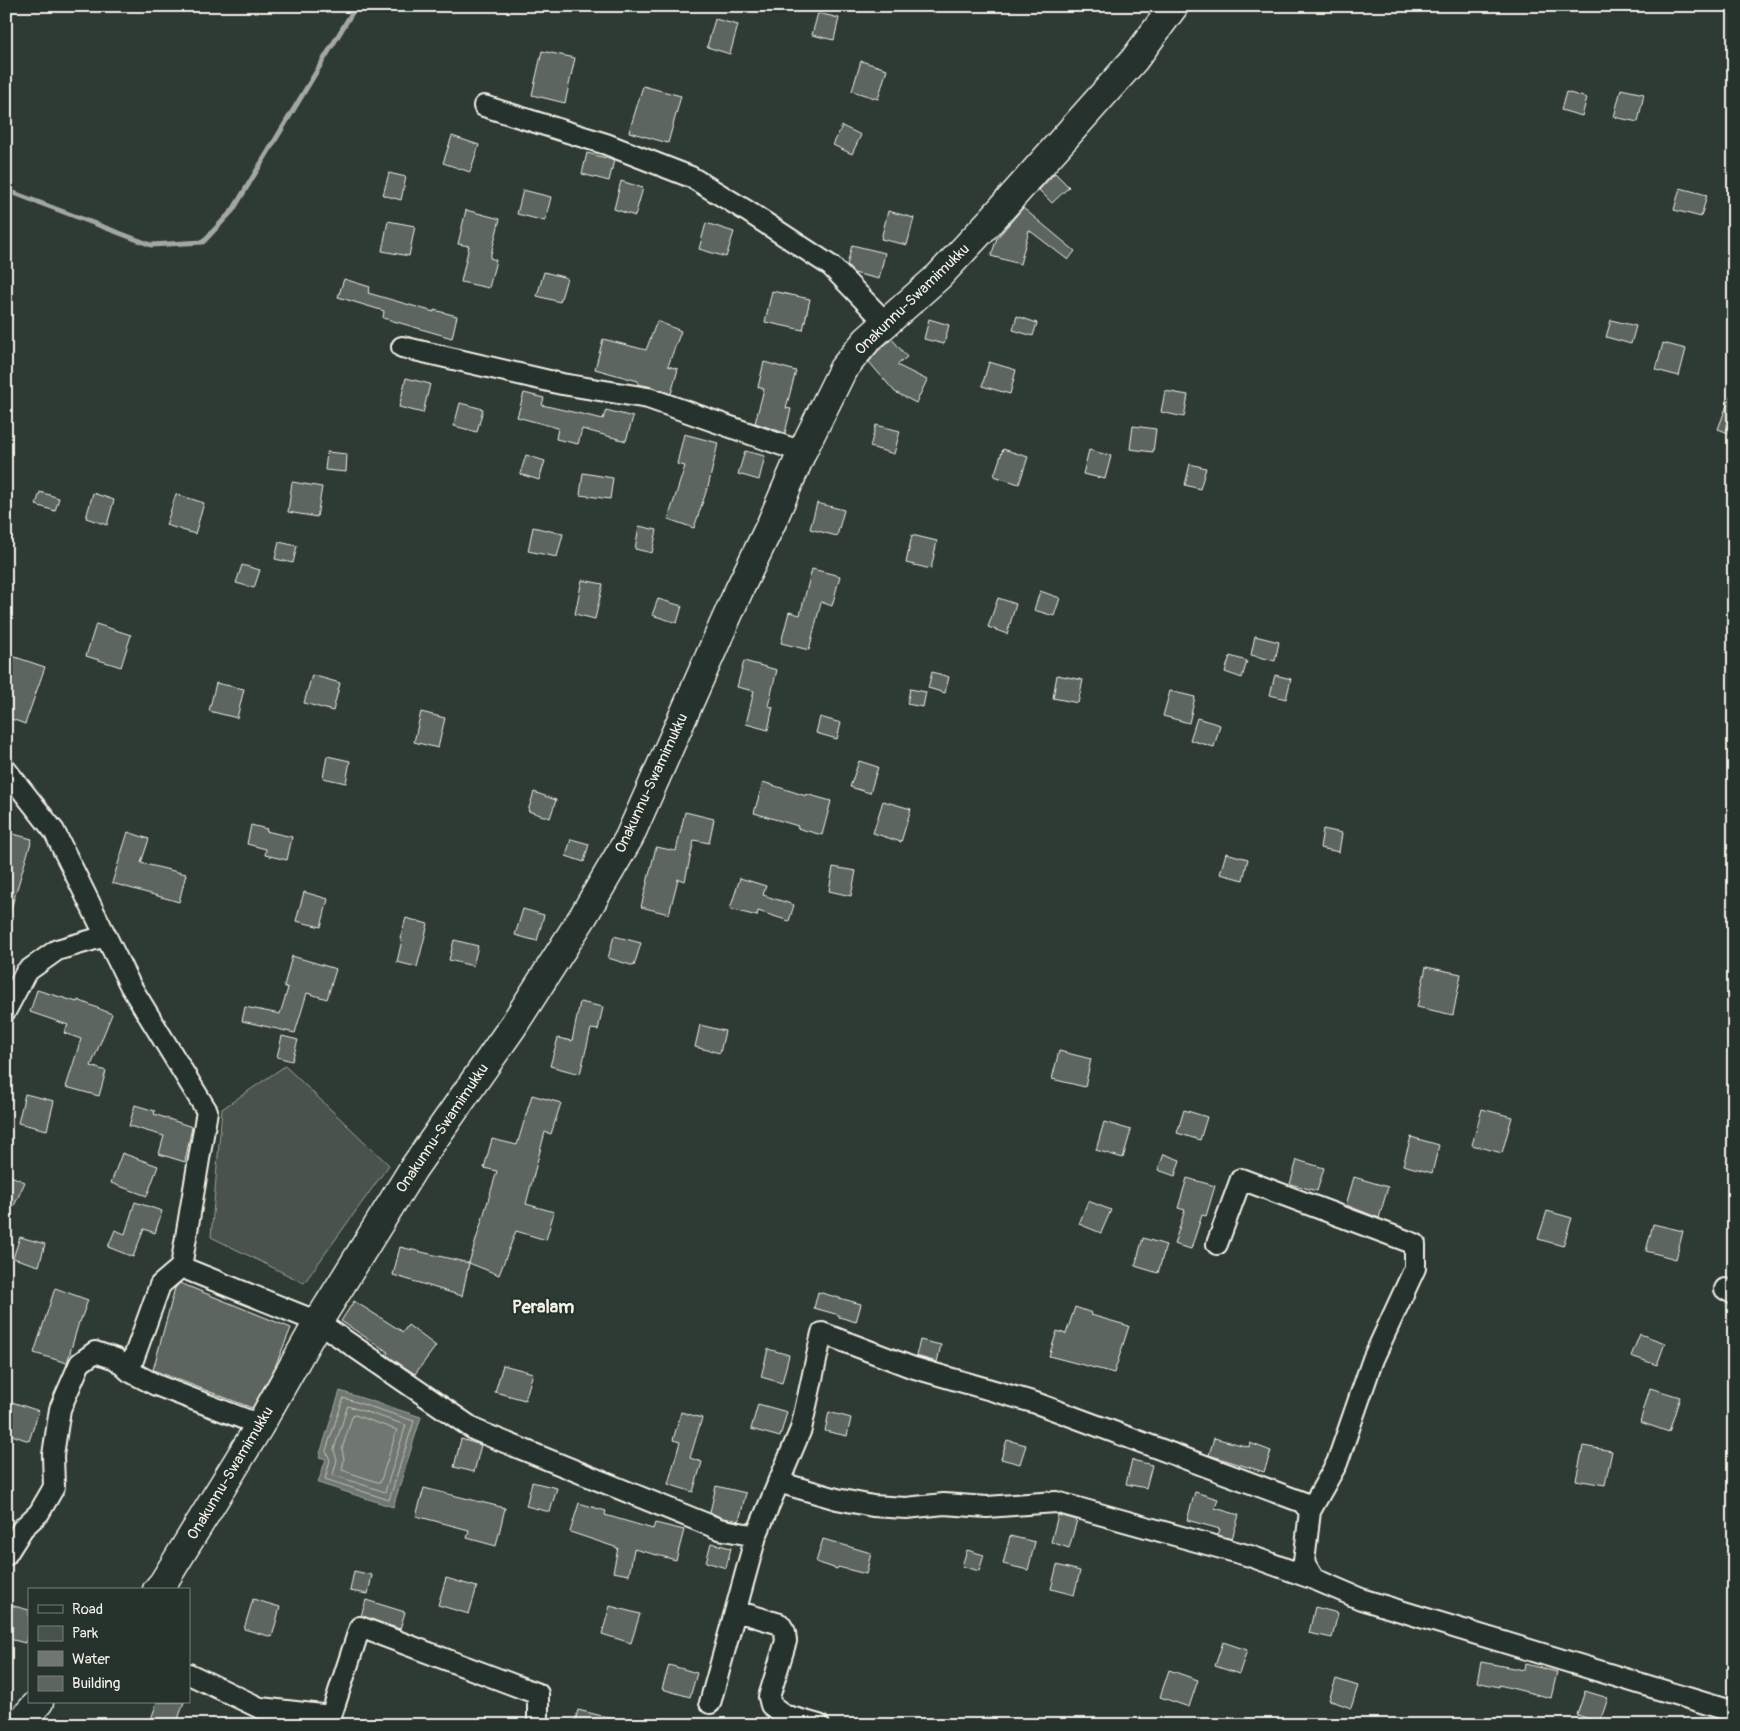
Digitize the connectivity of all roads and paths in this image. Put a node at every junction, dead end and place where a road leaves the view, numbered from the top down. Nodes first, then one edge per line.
1 (1174, 6) edge
2 (484, 106) dead end
3 (886, 323) junction
4 (402, 347) dead end
5 (802, 452) junction
6 (6, 770) edge
7 (106, 936) junction
8 (6, 1010) edge
9 (1217, 1244) dead end
10 (181, 1267) junction
11 (318, 1322) junction
12 (129, 1371) junction
13 (260, 1425) junction
14 (778, 1482) junction
15 (1310, 1512) junction
16 (756, 1536) junction
17 (6, 1555) edge
18 (1314, 1579) junction
19 (158, 1588) edge
20 (736, 1611) junction
21 (190, 1674) edge
22 (710, 1703) dead end
23 (38, 1704) edge
24 (1734, 1712) edge
25 (18, 1725) edge
26 (538, 1725) edge
27 (819, 1725) edge

1 - 3 street, Onakunnu-Swamimukku
2 - 3 street
3 - 5 street, Onakunnu-Swamimukku
4 - 5 street
5 - 11 street, Onakunnu-Swamimukku
6 - 7 street
7 - 8 street
7 - 10 street
9 - 15 street
10 - 11 street
10 - 12 street
11 - 13 street, Onakunnu-Swamimukku
11 - 16 street
12 - 13 street
12 - 17 street
13 - 19 street, Onakunnu-Swamimukku
14 - 15 street
14 - 16 street
14 - 18 street
15 - 18 street
16 - 20 street
18 - 24 street
20 - 22 street
20 - 27 street
21 - 26 street
23 - 25 street

